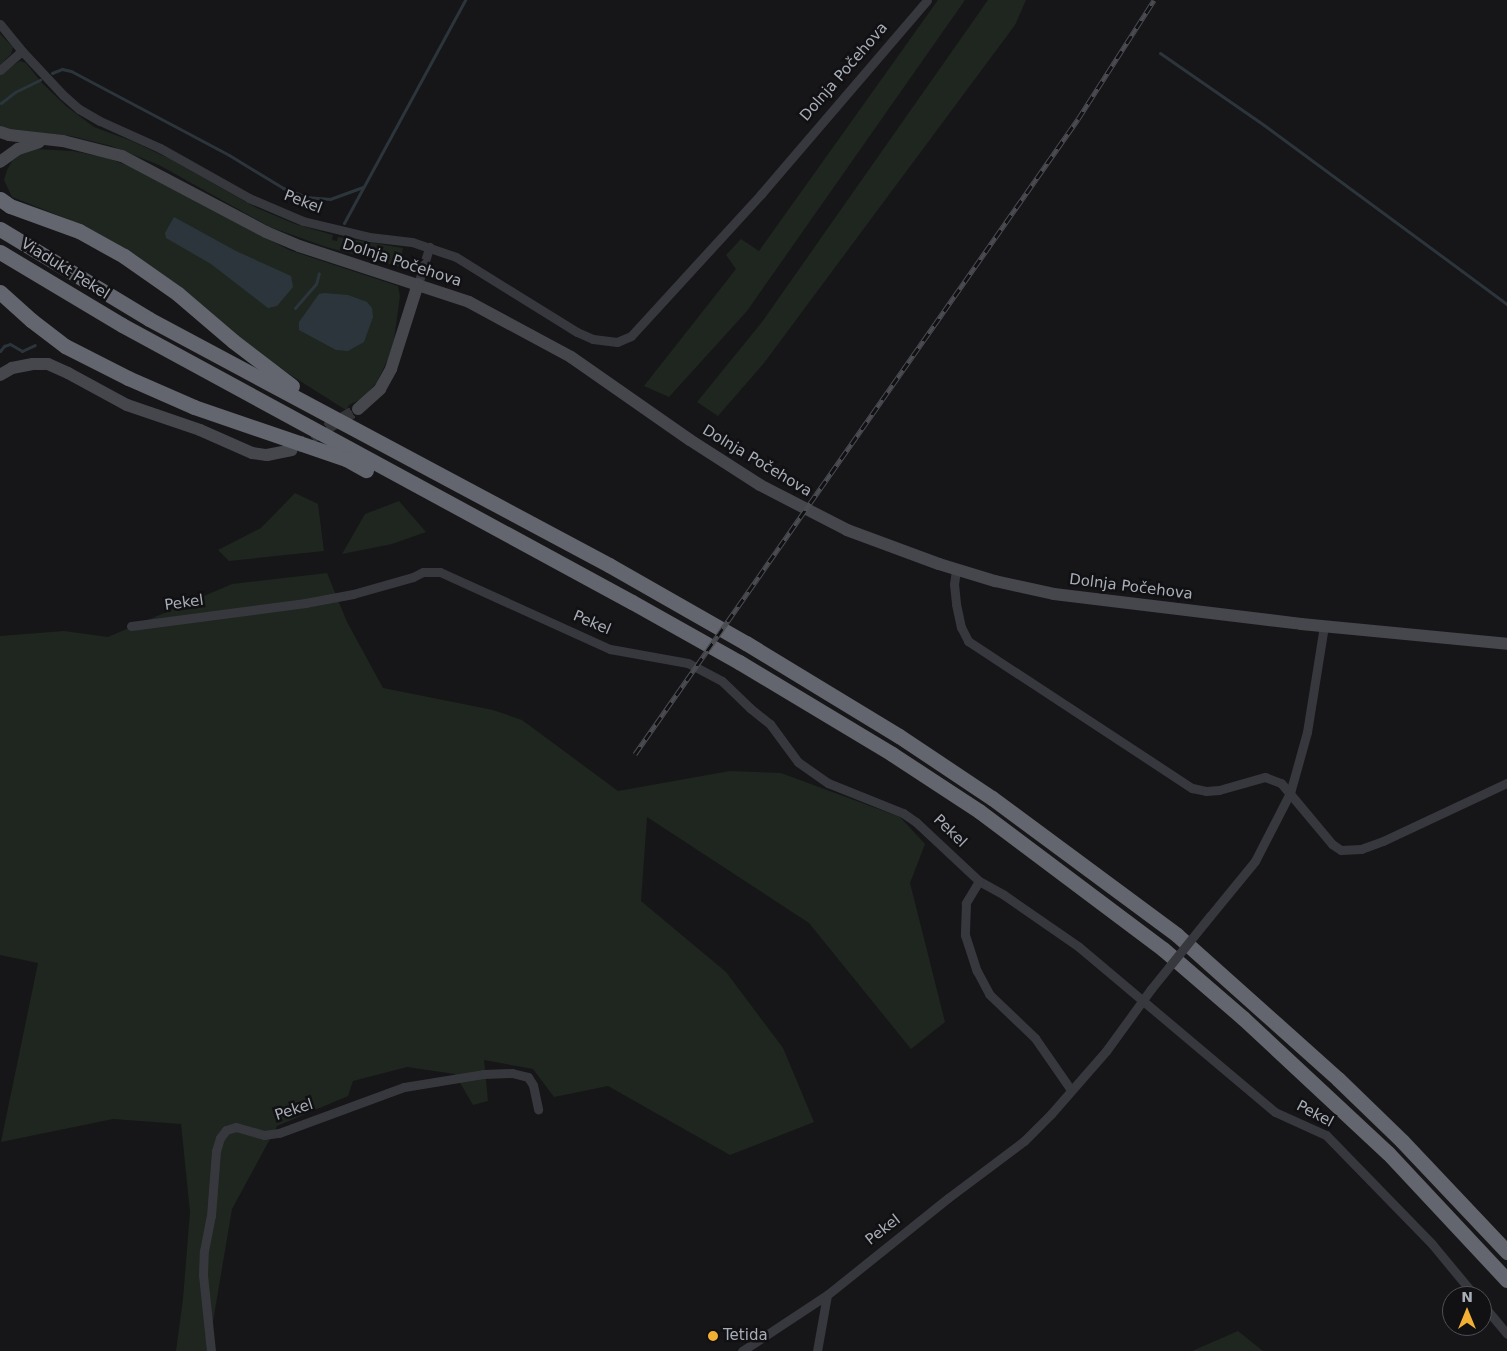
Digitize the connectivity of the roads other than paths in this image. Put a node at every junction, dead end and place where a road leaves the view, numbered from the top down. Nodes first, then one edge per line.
1 (927, 0) edge
2 (0, 24) edge
3 (22, 51) junction
4 (0, 70) edge
5 (0, 132) edge
6 (46, 140) junction
7 (0, 162) edge
8 (0, 199) edge
9 (0, 229) edge
10 (429, 247) junction
11 (0, 252) edge
12 (418, 284) junction
13 (0, 292) edge
14 (593, 339) joint
15 (0, 375) edge
16 (358, 409) tunnel mouth
17 (351, 426) junction
18 (292, 450) tunnel mouth
19 (418, 487) junction
20 (956, 570) junction
21 (131, 626) dead end
22 (1324, 626) junction
23 (1507, 644) edge
24 (1507, 783) edge
25 (1290, 793) junction
26 (979, 880) junction
27 (1142, 1002) junction
28 (1071, 1090) junction
29 (538, 1109) dead end
30 (1507, 1252) edge
31 (1505, 1281) edge
32 (1468, 1286) edge
33 (827, 1295) junction
34 (1492, 1316) edge
35 (1507, 1334) edge
36 (211, 1351) edge
37 (742, 1351) edge
38 (817, 1351) edge

1 - 14 street, Dolnja Počehova
2 - 3 street
3 - 4 street
3 - 10 street, Pekel
5 - 6 main road, Dolnja Počehova
6 - 7 main road
6 - 12 main road, Dolnja Počehova
8 - 17 highway
9 - 17 highway, Viadukt Pekel
10 - 12 street
10 - 14 street, Pekel
11 - 19 highway, Viadukt Pekel
12 - 16 main road
12 - 20 main road, Dolnja Počehova
13 - 19 highway
15 - 18 main road
17 - 30 highway
19 - 31 highway, Viadukt Pekel
20 - 22 main road, Dolnja Počehova
20 - 25 street
21 - 26 street, Pekel
22 - 23 main road, Dolnja Počehova
22 - 25 street, Pekel
24 - 25 street
25 - 27 street, Pekel, bridge
26 - 27 street, Pekel
26 - 28 street
27 - 28 street, Pekel
27 - 32 street, Pekel
28 - 33 street, Pekel
29 - 36 street, Pekel
33 - 37 street, Pekel
33 - 38 street
34 - 35 street

